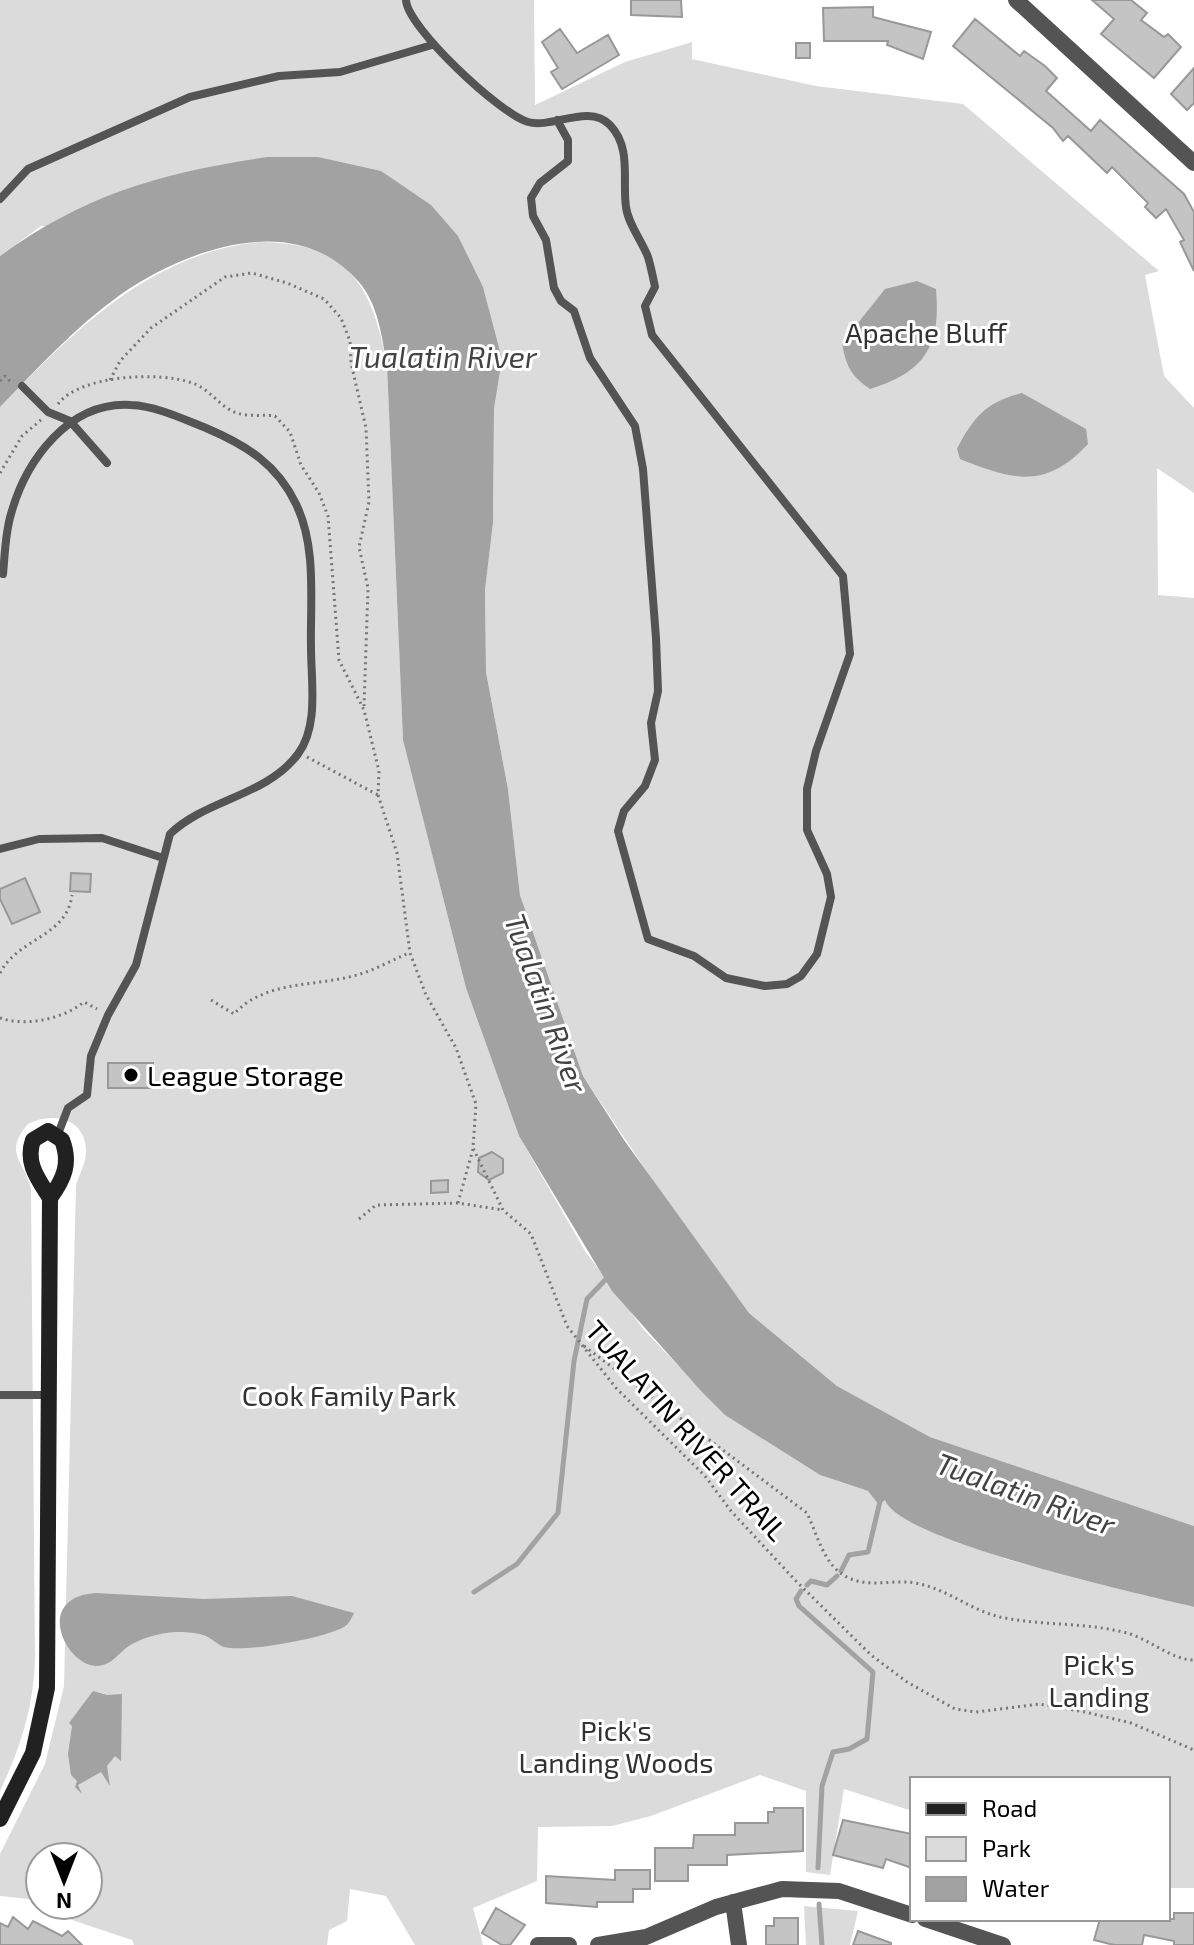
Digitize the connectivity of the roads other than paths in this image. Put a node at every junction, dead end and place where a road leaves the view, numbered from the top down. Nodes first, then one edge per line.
1 (406, 0) edge
2 (1016, 0) edge
3 (432, 45) junction
4 (557, 120) junction
5 (1193, 158) edge
6 (0, 199) edge
7 (22, 386) dead end
8 (70, 421) junction
9 (107, 463) dead end
10 (3, 574) dead end
11 (0, 849) edge
12 (163, 858) junction
13 (58, 1134) junction
14 (50, 1198) junction
15 (0, 1395) edge
16 (51, 1395) junction
17 (0, 1819) edge
18 (733, 1902) junction
19 (910, 1914) edge
20 (931, 1921) edge
21 (538, 1945) edge
22 (569, 1945) edge
23 (598, 1945) edge
24 (739, 1945) edge
25 (1003, 1945) edge

1 - 3 lane
2 - 5 street
3 - 4 lane
3 - 6 lane
4 - 4 lane
7 - 8 lane
8 - 9 lane
8 - 10 lane
8 - 12 lane
11 - 12 lane
12 - 13 lane
13 - 14 street
13 - 14 street
14 - 16 street
15 - 16 lane
16 - 17 street
18 - 19 street
18 - 23 street
18 - 24 street
20 - 25 street
21 - 22 street

